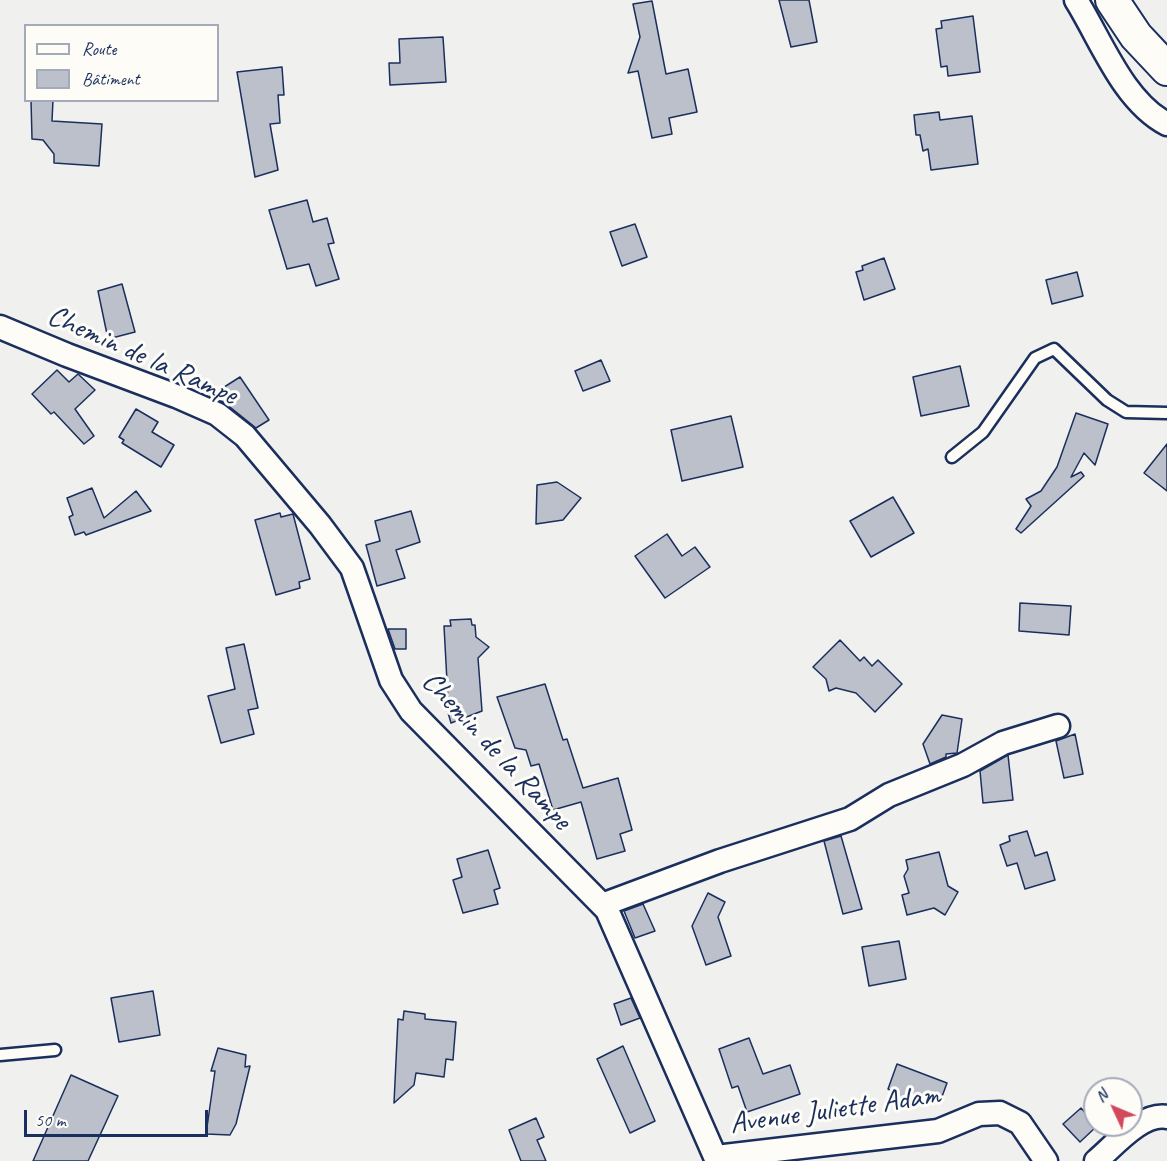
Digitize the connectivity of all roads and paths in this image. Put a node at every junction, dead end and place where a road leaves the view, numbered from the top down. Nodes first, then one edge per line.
1 (1076, 0) edge
2 (1112, 0) edge
3 (1167, 69) edge
4 (1167, 124) edge
5 (0, 327) edge
6 (1167, 414) edge
7 (952, 457) dead end
8 (1058, 726) dead end
9 (602, 905) junction
10 (55, 1050) dead end
11 (0, 1055) edge
12 (1167, 1117) edge
13 (717, 1159) edge
14 (1046, 1161) edge
15 (1096, 1161) edge

1 - 4 street
2 - 3 main road
5 - 9 street, Chemin de la Rampe
6 - 7 lane
8 - 9 street
9 - 13 street, Chemin de la Rampe
10 - 11 lane
12 - 15 street
13 - 14 street, Avenue Juliette Adam

